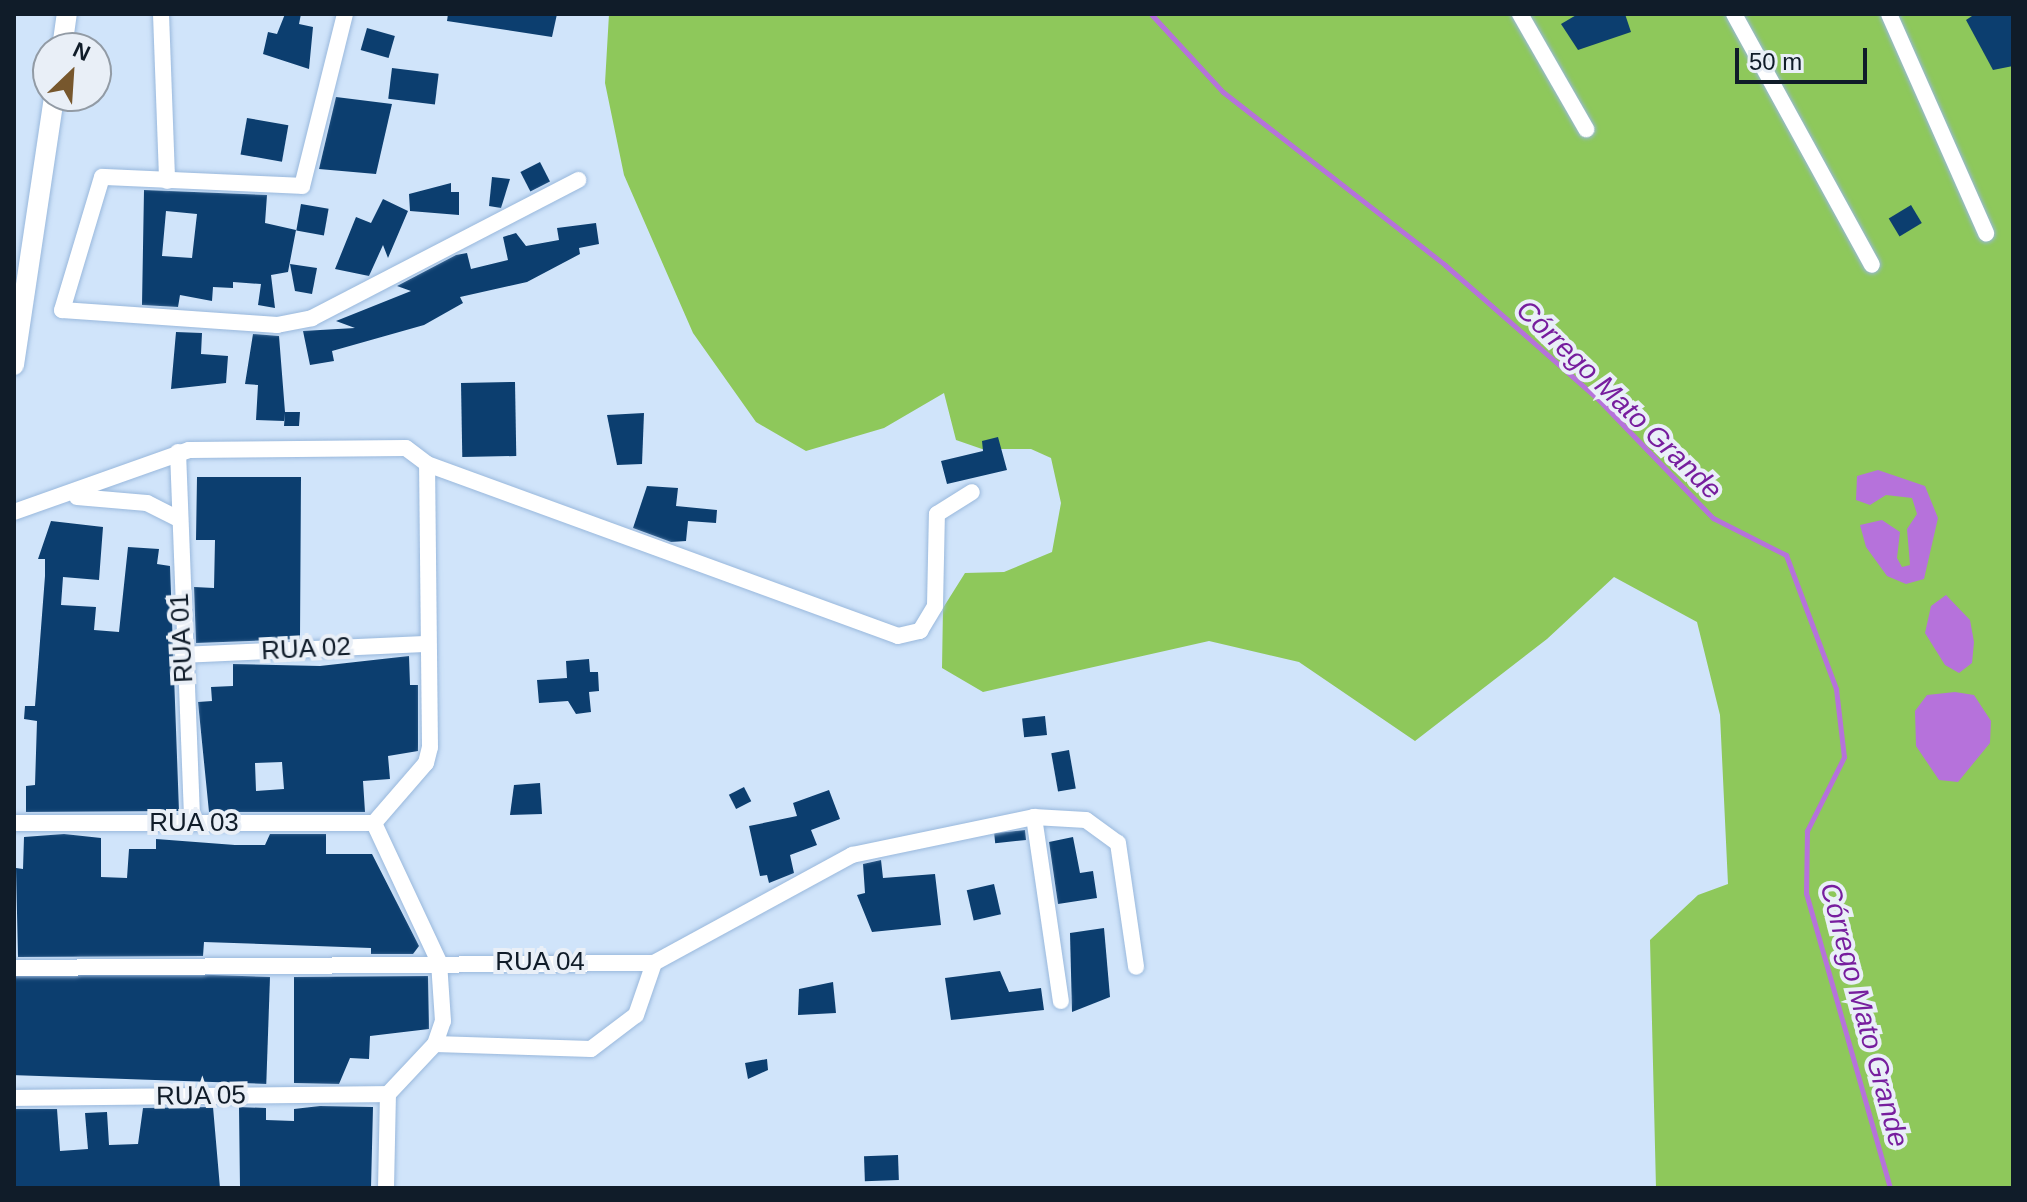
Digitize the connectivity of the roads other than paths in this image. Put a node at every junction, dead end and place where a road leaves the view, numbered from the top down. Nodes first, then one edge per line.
1 (161, 14) edge
2 (345, 14) edge
3 (1520, 14) edge
4 (1734, 14) edge
5 (1889, 14) edge
6 (52, 112) edge
7 (1586, 129) dead end
8 (578, 180) dead end
9 (167, 181) junction
10 (1986, 233) dead end
11 (1872, 265) dead end
12 (14, 365) edge
13 (178, 452) junction
14 (427, 464) junction
15 (972, 492) dead end
16 (74, 496) junction
17 (14, 512) edge
18 (176, 518) junction
19 (428, 644) junction
20 (183, 655) junction
21 (1034, 817) junction
22 (14, 823) edge
23 (192, 823) junction
24 (374, 823) junction
25 (439, 962) junction
26 (654, 963) junction
27 (1136, 967) dead end
28 (14, 968) edge
29 (1061, 1001) dead end
30 (435, 1044) junction
31 (388, 1094) junction
32 (14, 1098) edge
33 (386, 1188) edge

1 - 9 street
2 - 9 street
3 - 7 street
4 - 11 street
5 - 10 street
6 - 12 street
8 - 9 street
13 - 14 street
13 - 16 street
13 - 18 street, RUA 01
14 - 15 street
14 - 19 street
16 - 17 street
16 - 18 street
18 - 20 street, RUA 01
19 - 20 street, RUA 02
19 - 24 street
20 - 23 street, RUA 01
21 - 26 street, RUA 04
21 - 27 street, RUA 04
21 - 29 street
22 - 23 street, RUA 03
23 - 24 street, RUA 03
24 - 25 street
25 - 26 street, RUA 04
25 - 28 street, RUA 04
25 - 30 street
26 - 30 street
30 - 31 street
31 - 32 street, RUA 05
31 - 33 street

